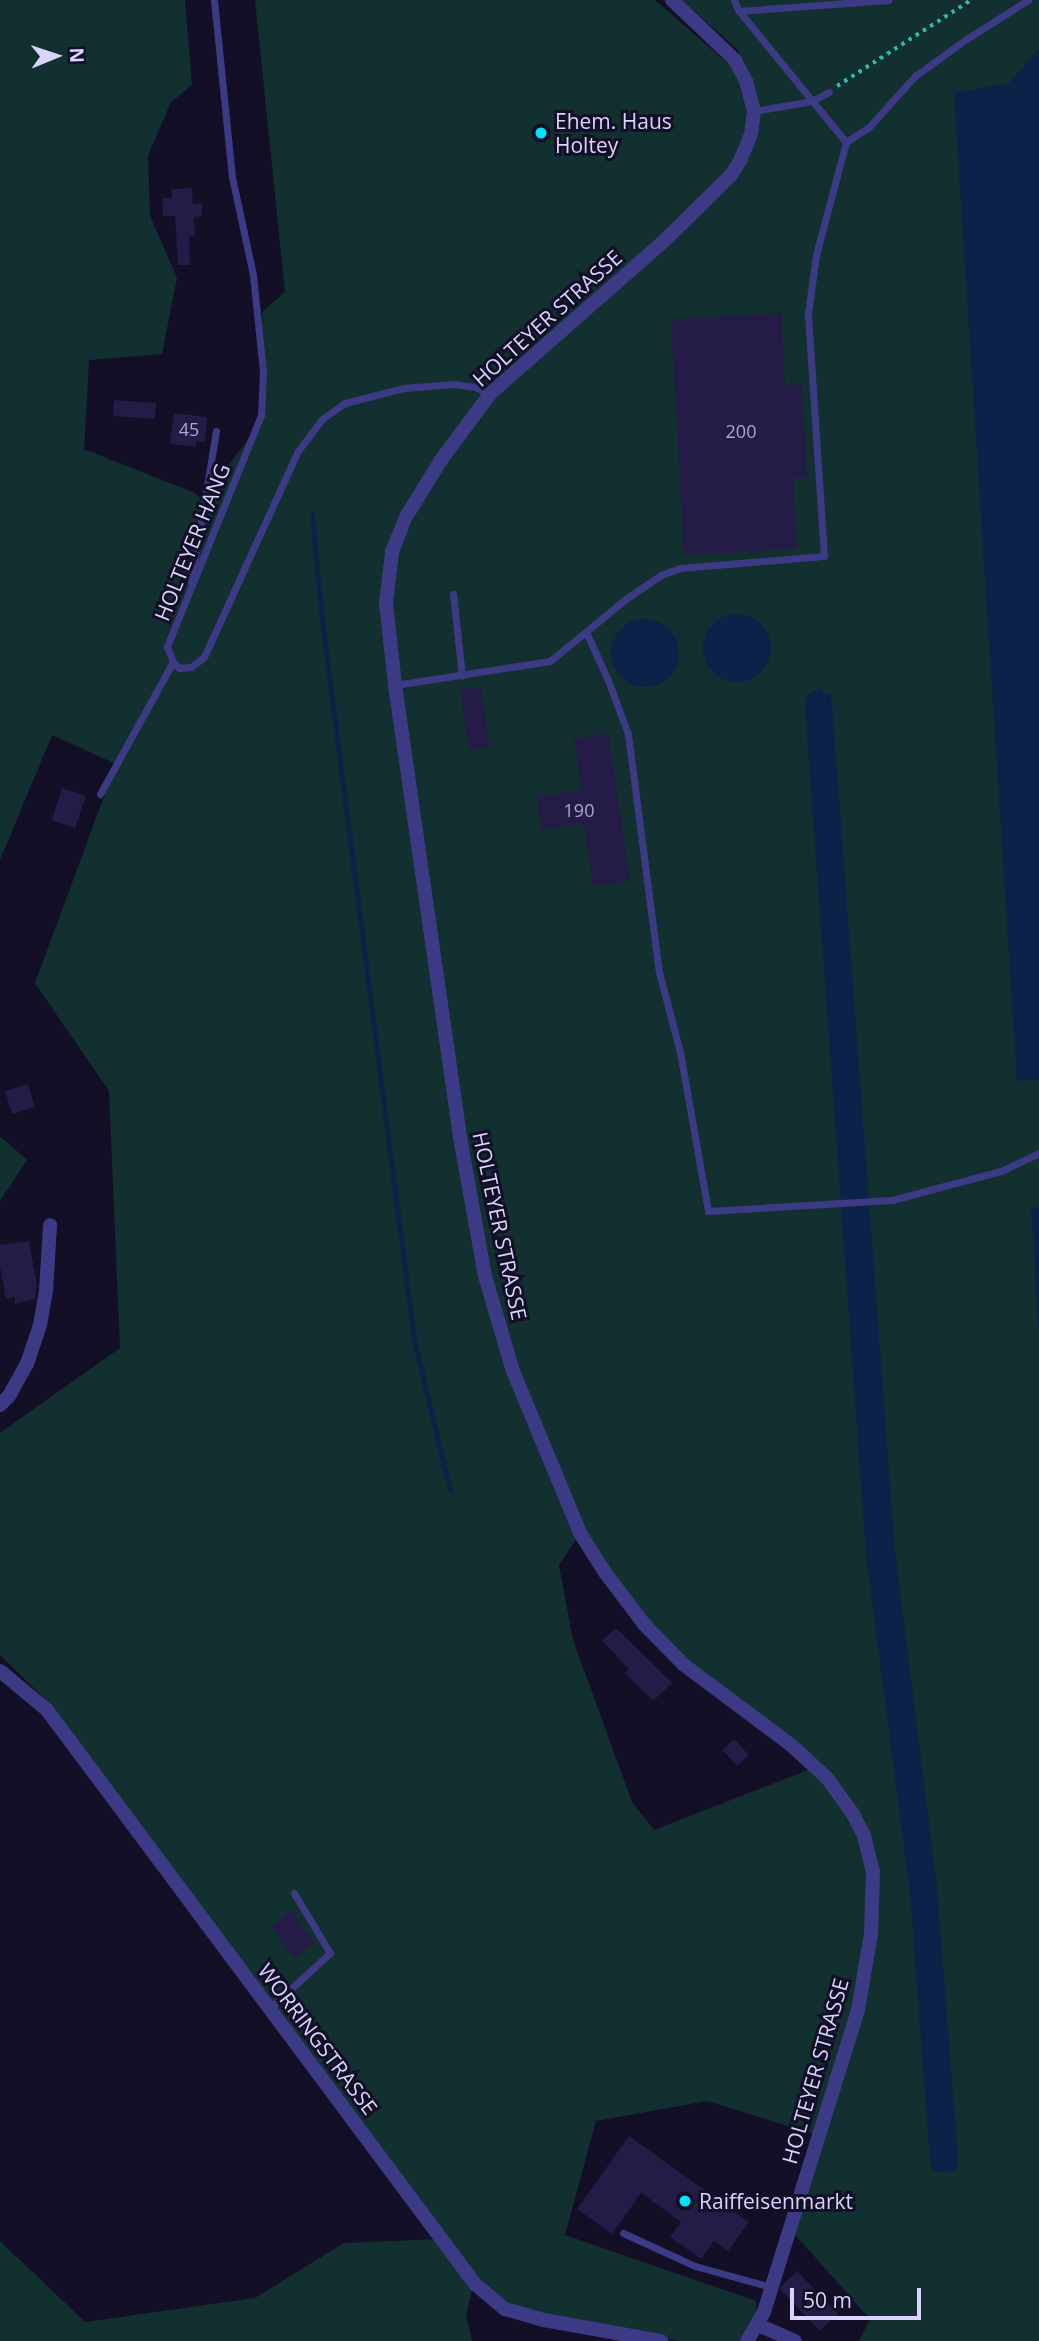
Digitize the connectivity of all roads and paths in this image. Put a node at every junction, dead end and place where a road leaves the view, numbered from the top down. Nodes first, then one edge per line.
1 (214, 0) edge
2 (672, 0) edge
3 (734, 0) edge
4 (889, 0) edge
5 (971, 0) edge
6 (1028, 0) edge
7 (739, 11) junction
8 (829, 92) joint
9 (812, 101) junction
10 (754, 111) junction
11 (846, 142) junction
12 (490, 394) junction
13 (216, 430) dead end
14 (453, 594) dead end
15 (188, 596) junction
16 (587, 634) junction
17 (173, 662) junction
18 (462, 676) junction
19 (395, 685) junction
20 (100, 793) dead end
21 (1039, 1153) edge
22 (50, 1225) dead end
23 (0, 1405) edge
24 (0, 1671) edge
25 (294, 1893) dead end
26 (270, 2009) junction
27 (623, 2233) dead end
28 (771, 2287) junction
29 (758, 2325) junction
30 (661, 2341) edge
31 (747, 2341) edge
32 (795, 2341) edge

1 - 15 lane, HOLTEYER HANG
2 - 10 street
3 - 7 lane
4 - 7 lane
5 - 8 path
6 - 11 lane
7 - 9 lane
8 - 9 lane
9 - 10 lane
9 - 11 lane
10 - 12 street, HOLTEYER STRASSE
11 - 16 lane
12 - 17 lane
12 - 19 street, HOLTEYER STRASSE
13 - 15 lane
14 - 18 lane
15 - 17 lane, HOLTEYER HANG
16 - 18 lane
16 - 21 lane
17 - 20 lane
18 - 19 lane
19 - 28 street, HOLTEYER STRASSE
22 - 23 street
24 - 26 street, WORRINGSTRASSE
25 - 26 lane
26 - 30 street, WORRINGSTRASSE
27 - 28 lane
28 - 29 street, HOLTEYER STRASSE
29 - 31 street, HOLTEYER STRASSE
29 - 32 street

